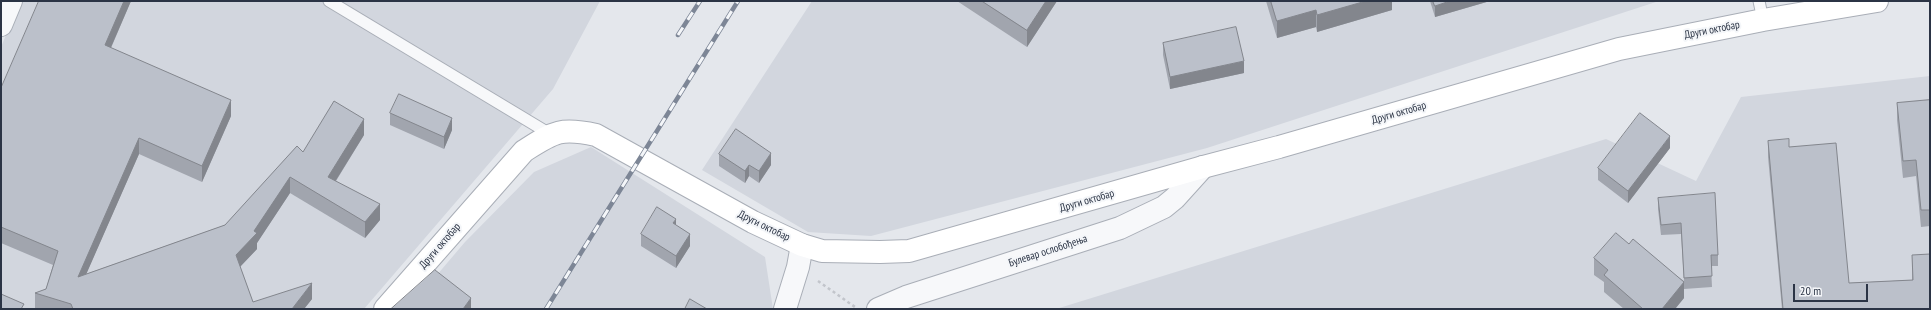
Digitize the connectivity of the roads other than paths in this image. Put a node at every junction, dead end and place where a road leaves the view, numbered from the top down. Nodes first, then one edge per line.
1 (329, 1) edge
2 (1877, 1) edge
3 (1761, 10) edge
4 (550, 134) junction
5 (1203, 167) junction
6 (802, 245) junction
7 (385, 309) edge
8 (785, 309) edge
9 (878, 309) edge

1 - 4 lane
2 - 3 main road, Други октобар
3 - 5 main road, Други октобар
4 - 6 main road, Други октобар
4 - 7 main road, Други октобар
5 - 6 main road, Други октобар
5 - 9 street, Булевар ослобођења
6 - 8 street

